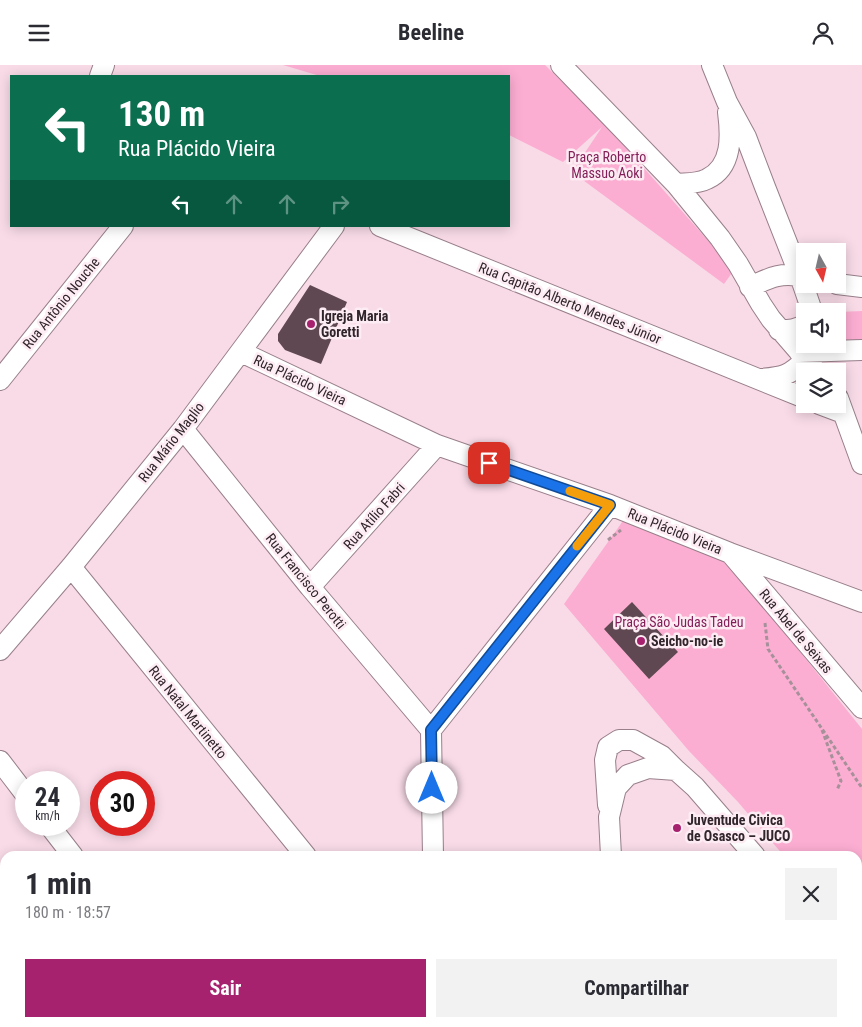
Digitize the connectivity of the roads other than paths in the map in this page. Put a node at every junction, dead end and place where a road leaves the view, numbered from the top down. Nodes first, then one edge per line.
1 (561, 65) edge
2 (712, 65) edge
3 (727, 102) junction
4 (676, 184) junction
5 (122, 227) edge
6 (333, 227) edge
7 (382, 227) edge
8 (796, 260) edge
9 (796, 276) edge
10 (846, 285) edge
11 (750, 287) junction
12 (862, 287) edge
13 (796, 329) edge
14 (779, 330) junction
15 (846, 349) edge
16 (862, 350) edge
17 (240, 352) junction
18 (817, 353) edge
19 (807, 361) edge
20 (759, 379) junction
21 (0, 380) edge
22 (796, 394) edge
23 (843, 413) edge
24 (183, 429) junction
25 (438, 445) junction
26 (862, 464) edge
27 (610, 505) junction
28 (730, 553) junction
29 (71, 567) junction
30 (310, 587) junction
31 (862, 602) edge
32 (0, 651) edge
33 (862, 708) edge
34 (431, 730) junction
35 (0, 761) edge
36 (676, 771) junction
37 (15, 781) edge
38 (609, 817) junction
39 (58, 836) edge
40 (69, 851) edge
41 (302, 851) edge
42 (433, 851) edge
43 (611, 851) edge
44 (751, 851) edge

1 - 4 street
2 - 3 street
3 - 4 street
3 - 8 street
4 - 11 street
5 - 21 street, Rua Antônio Nouche
6 - 17 street, Rua Mário Maglio
7 - 20 street, Rua Capitão Alberto Mendes Júnior
9 - 11 street
10 - 12 street
11 - 14 street
13 - 14 street
14 - 19 street
15 - 16 street
17 - 24 street, Rua Mário Maglio
17 - 25 street, Rua Plácido Vieira
18 - 19 street
19 - 20 street, Rua Capitão Alberto Mendes Júnior
20 - 22 street, Rua Capitão Alberto Mendes Júnior
23 - 26 street
24 - 29 street, Rua Mário Maglio
24 - 30 street, Rua Francisco Perotti
25 - 27 street, Rua Plácido Vieira
25 - 30 street, Rua Atílio Fabri
27 - 28 street, Rua Plácido Vieira
27 - 34 street
28 - 31 street, Rua Plácido Vieira
28 - 33 street, Rua Abel de Seixas
29 - 32 street, Rua Mário Maglio
29 - 41 street, Rua Natal Martinetto
30 - 34 street, Rua Francisco Perotti
34 - 42 street
35 - 37 street
36 - 38 street
36 - 38 street
36 - 44 street
38 - 43 street
39 - 40 street

